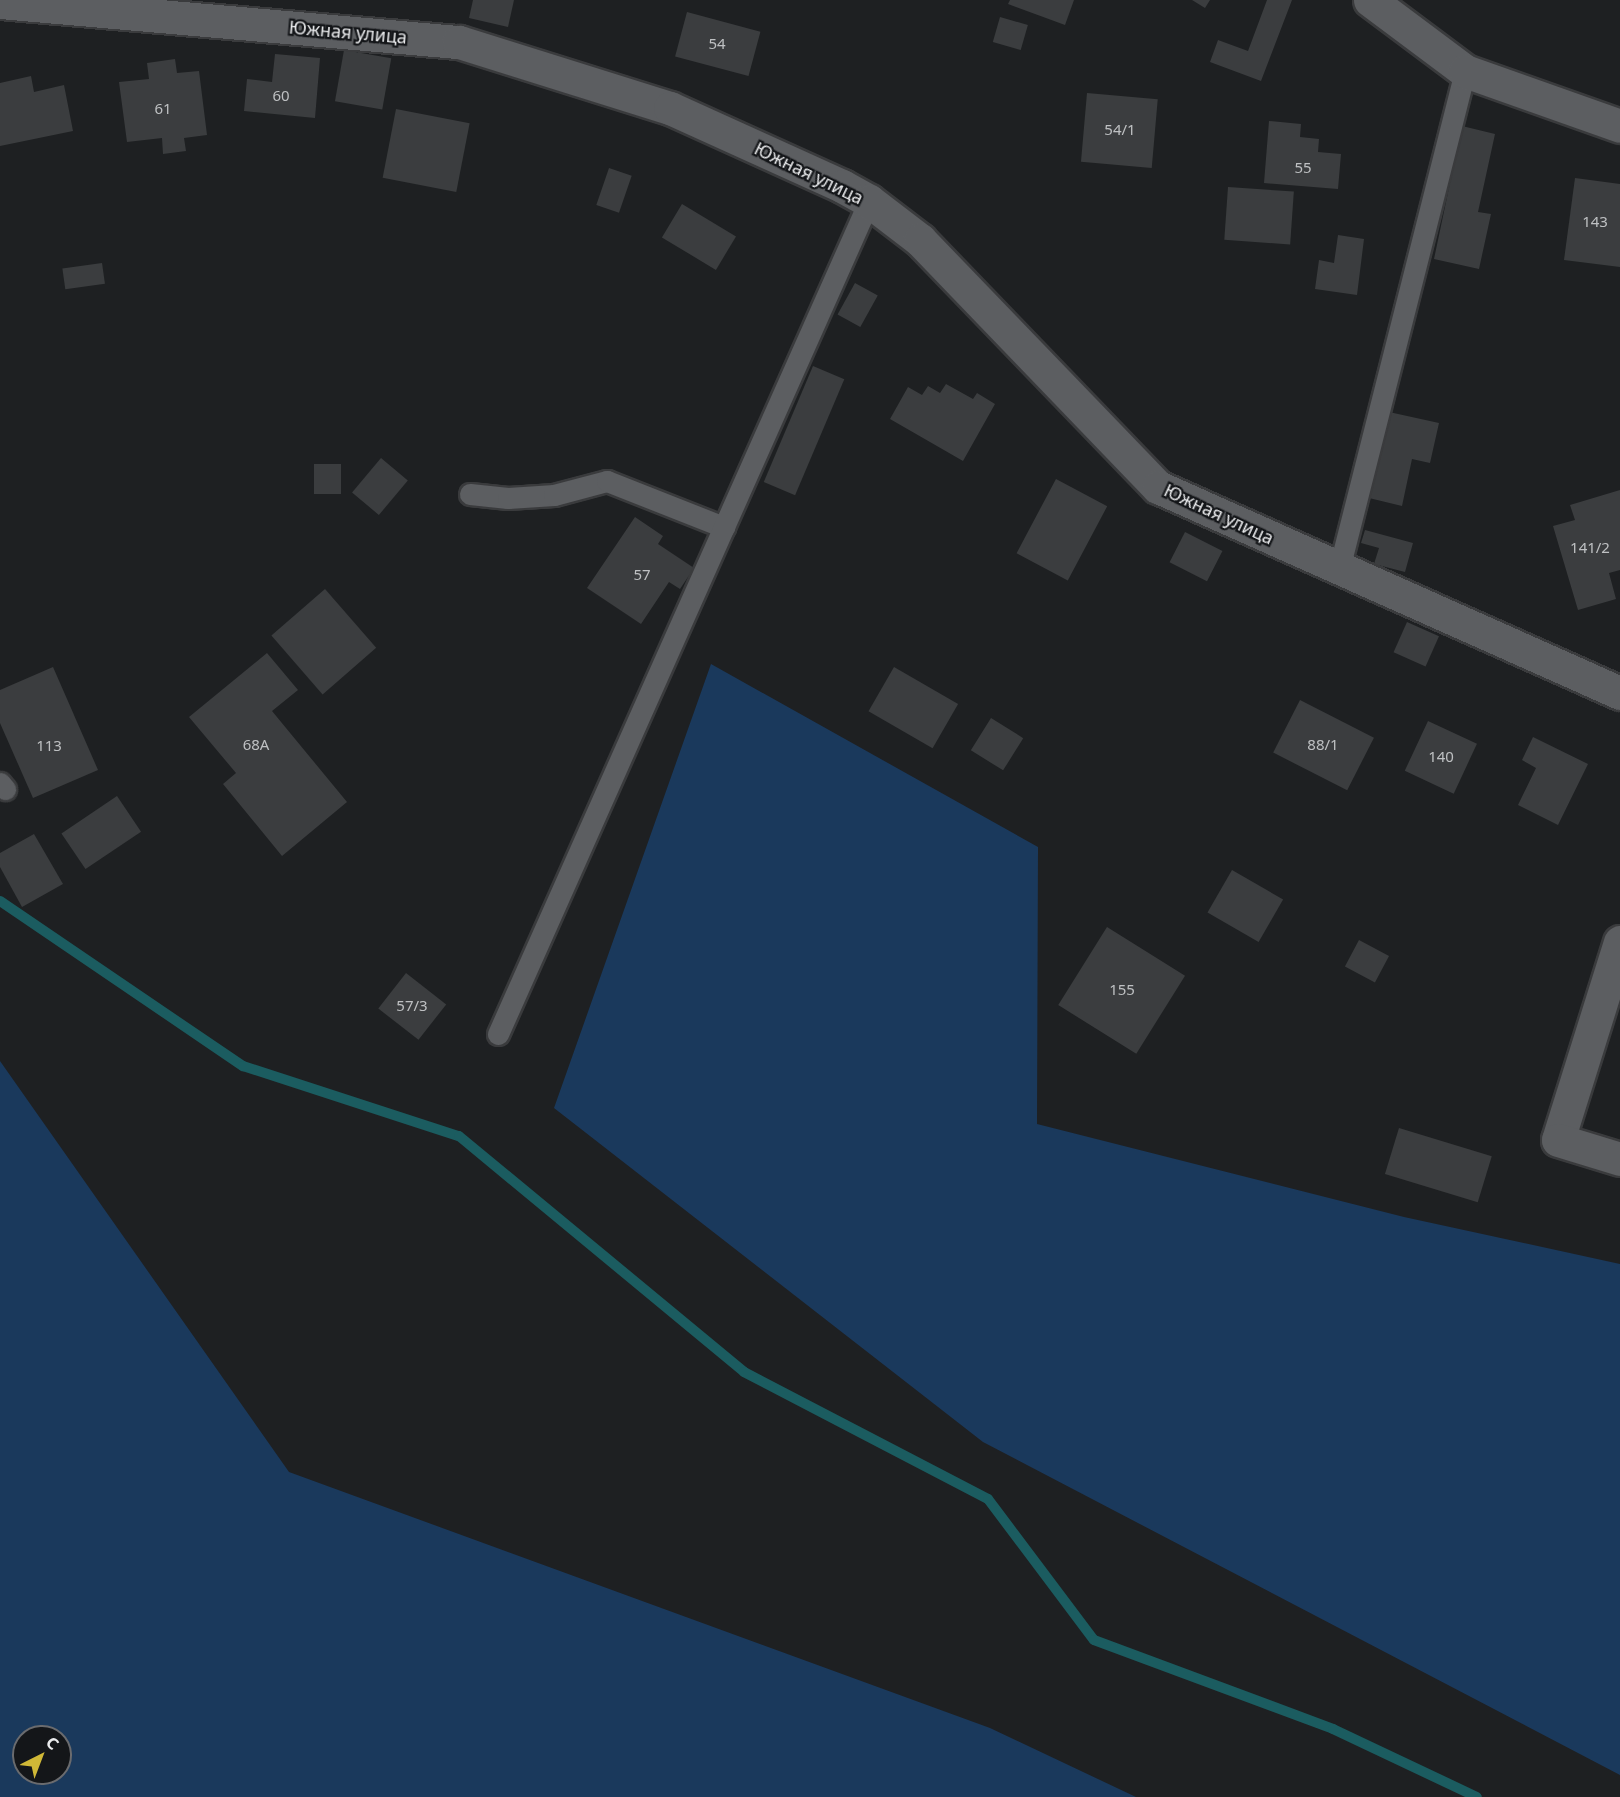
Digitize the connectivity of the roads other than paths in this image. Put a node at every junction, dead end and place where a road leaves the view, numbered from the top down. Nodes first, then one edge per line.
1 (1370, 0) edge
2 (0, 2) edge
3 (1466, 71) junction
4 (1620, 126) edge
5 (869, 201) junction
6 (470, 494) dead end
7 (724, 527) junction
8 (1338, 569) junction
9 (1620, 693) edge
10 (1620, 942) edge
11 (498, 1034) dead end
12 (1620, 1159) edge

1 - 3 street
2 - 5 street, Южная улица
3 - 4 street
3 - 8 lane
5 - 7 lane
5 - 8 street, Южная улица
6 - 7 lane
7 - 11 lane
8 - 9 street, Южная улица
10 - 12 street

